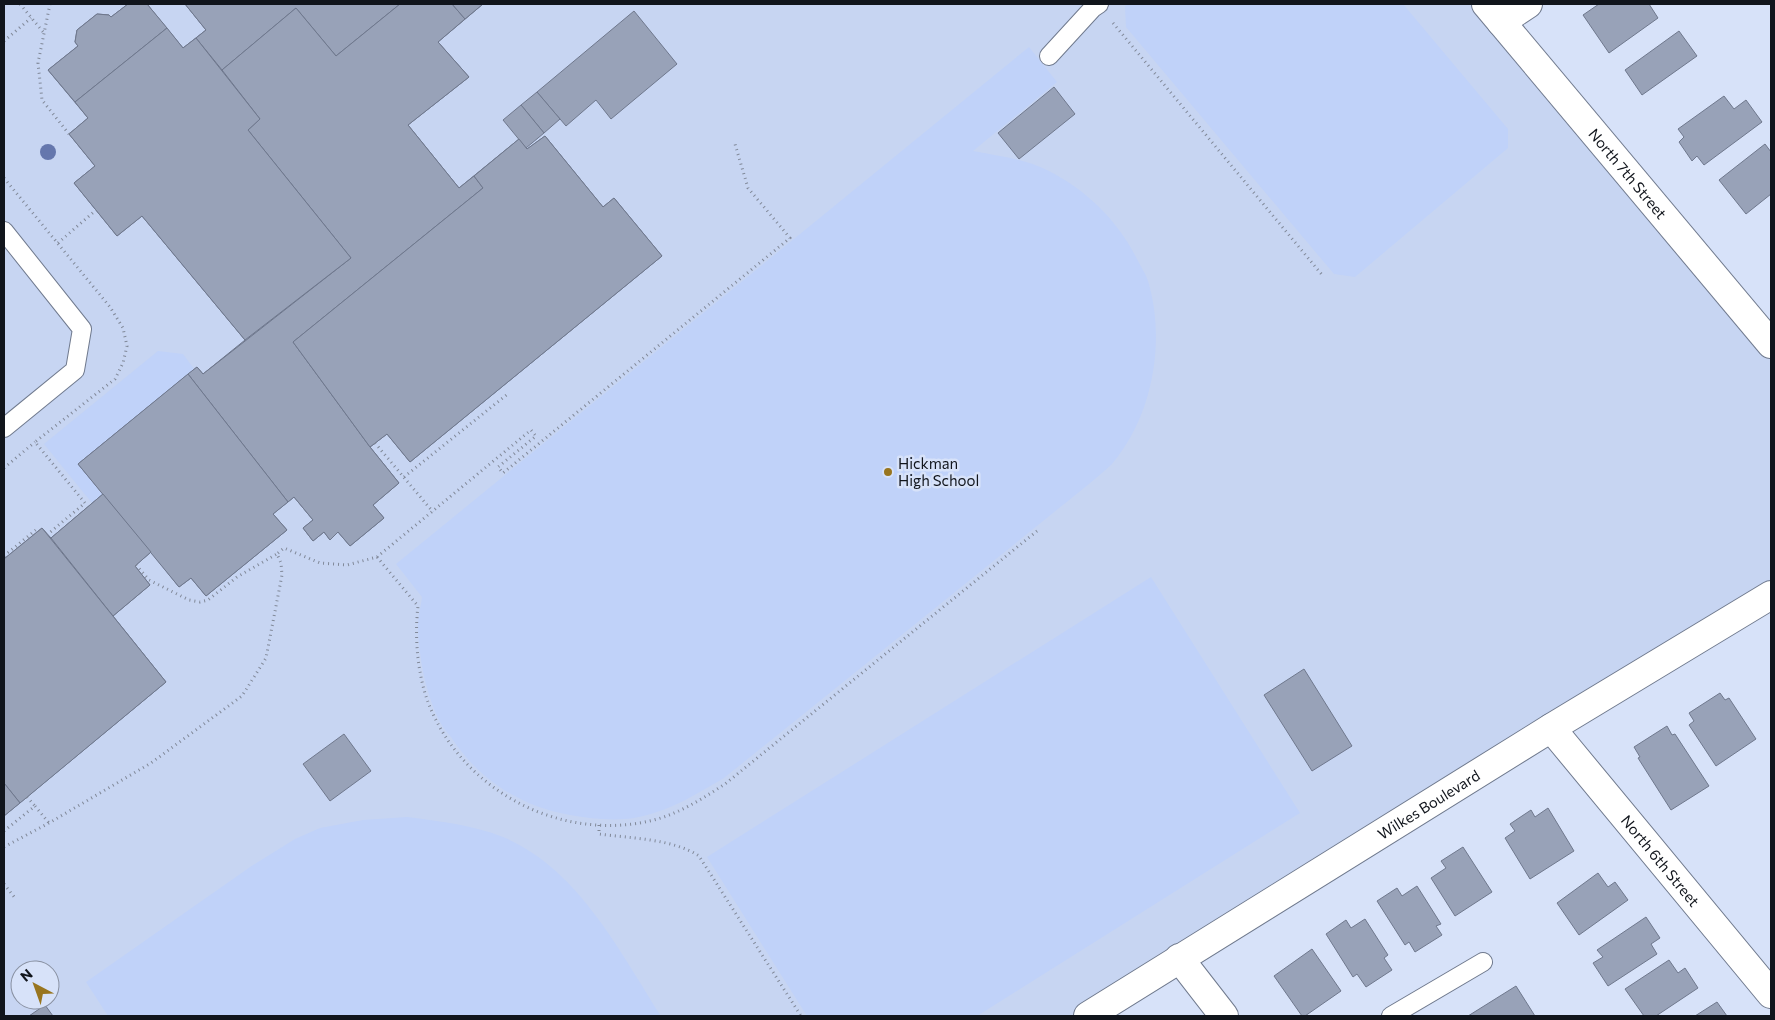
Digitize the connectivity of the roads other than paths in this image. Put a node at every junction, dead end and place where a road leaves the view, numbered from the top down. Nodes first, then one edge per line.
1 (1098, 4) edge
2 (1528, 4) edge
3 (1493, 13) edge
4 (1049, 56) dead end
5 (4, 231) edge
6 (1771, 344) edge
7 (4, 428) edge
8 (1771, 596) edge
9 (1551, 728) junction
10 (1179, 958) junction
11 (1483, 962) dead end
12 (1771, 994) edge
13 (1088, 1016) edge
14 (1224, 1016) edge
15 (1391, 1016) edge

1 - 4 lane
2 - 3 street
3 - 6 street, North 7th Street
5 - 7 lane
8 - 9 street, Wilkes Boulevard
9 - 10 street, Wilkes Boulevard
9 - 12 street, North 6th Street
10 - 13 street, Wilkes Boulevard
10 - 14 street
11 - 15 lane

